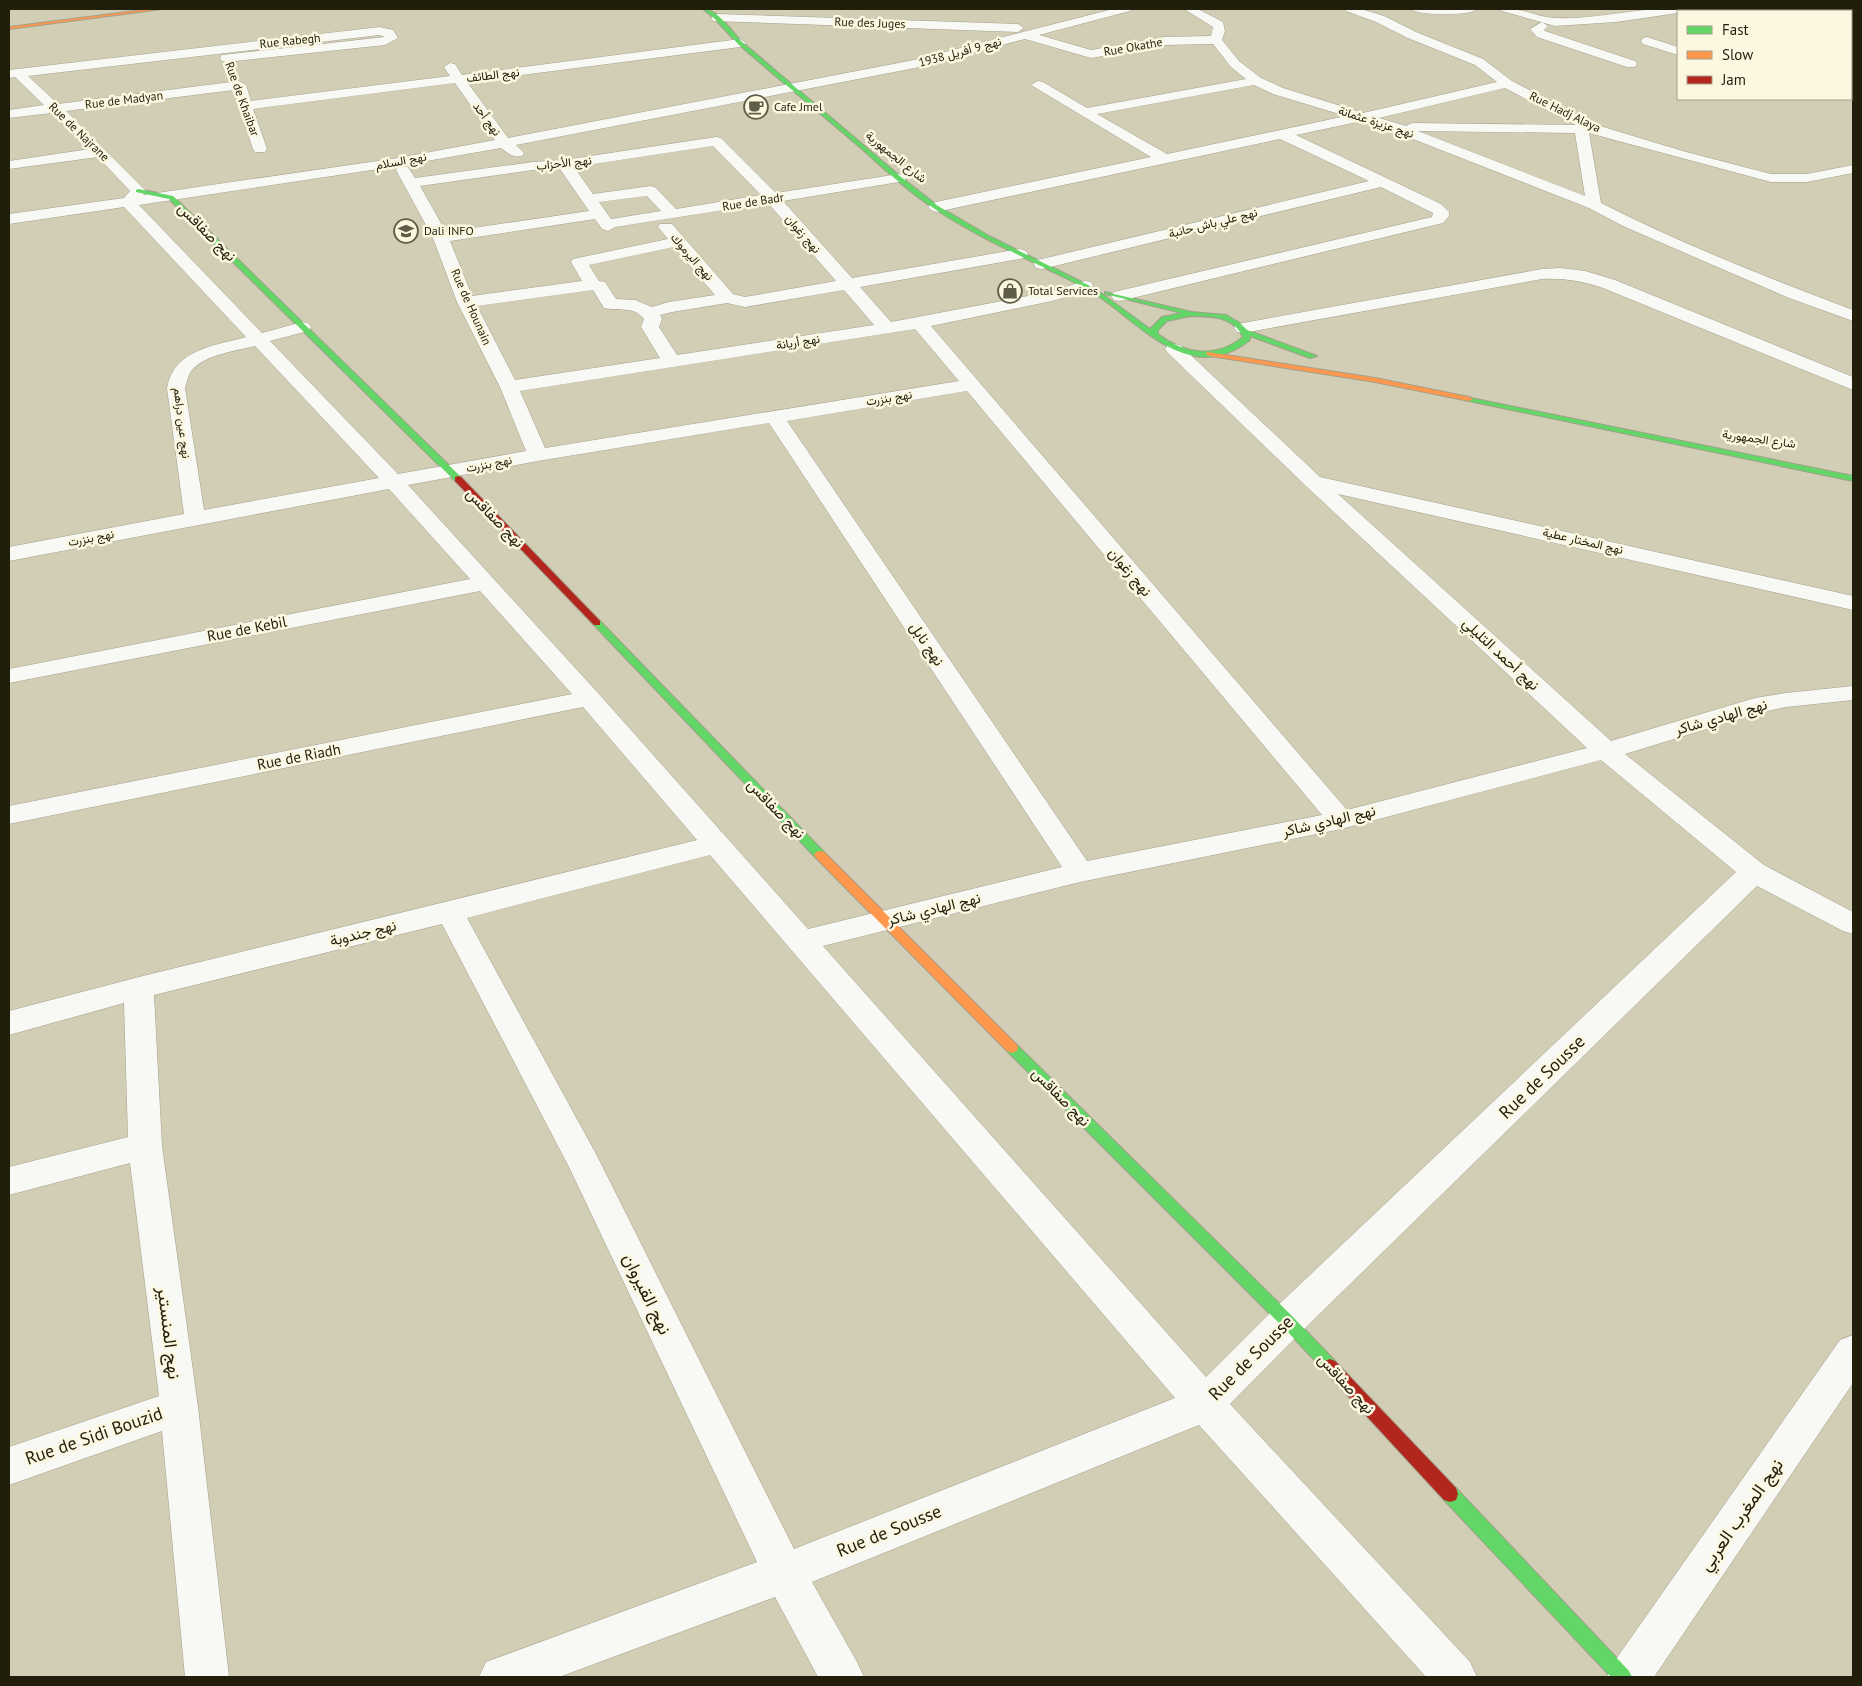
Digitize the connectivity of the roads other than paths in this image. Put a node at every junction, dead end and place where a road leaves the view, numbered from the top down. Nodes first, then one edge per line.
1 (160, 9) edge
2 (1126, 9) edge
3 (1190, 9) edge
4 (1350, 9) edge
5 (1417, 9) edge
6 (1472, 9) edge
7 (1506, 9) edge
8 (1678, 9) edge
9 (709, 11) edge
10 (1013, 15) dead end
11 (1555, 22) junction
12 (9, 28) edge
13 (1027, 32) junction
14 (1216, 40) junction
15 (1648, 41) dead end
16 (740, 43) junction
17 (1677, 51) edge
18 (1631, 64) dead end
19 (450, 66) dead end
20 (231, 67) junction
21 (14, 74) edge
22 (458, 80) junction
23 (1256, 81) junction
24 (1507, 84) junction
25 (1038, 86) dead end
26 (791, 87) junction
27 (246, 106) junction
28 (55, 108) junction
29 (1085, 112) junction
30 (9, 114) edge
31 (1364, 117) junction
32 (1395, 127) junction
33 (1588, 129) junction
34 (1282, 134) junction
35 (716, 142) joint
36 (504, 143) junction
37 (260, 149) dead end
38 (101, 152) junction
39 (1163, 158) junction
40 (398, 162) junction
41 (564, 164) junction
42 (9, 165) edge
43 (533, 166) junction
44 (1853, 169) edge
45 (899, 178) junction
46 (1383, 182) junction
47 (412, 183) junction
48 (133, 197) junction
49 (171, 197) junction
50 (589, 199) junction
51 (773, 199) junction
52 (1594, 205) junction
53 (936, 207) junction
54 (665, 216) junction
55 (9, 219) edge
56 (603, 219) junction
57 (441, 238) junction
58 (678, 241) junction
59 (629, 253) junction
60 (1020, 254) junction
61 (1042, 264) junction
62 (846, 284) junction
63 (593, 285) junction
64 (1088, 288) junction
65 (1120, 296) junction
66 (727, 298) junction
67 (466, 302) junction
68 (650, 313) junction
69 (1190, 314) junction
70 (1853, 316) edge
71 (919, 324) junction
72 (302, 327) junction
73 (887, 328) junction
74 (1245, 330) junction
75 (1154, 335) junction
76 (257, 339) junction
77 (1174, 349) junction
78 (1210, 354) junction
79 (672, 362) junction
80 (1375, 380) junction
81 (1853, 384) edge
82 (971, 385) junction
83 (509, 387) junction
84 (774, 416) junction
85 (1660, 439) junction
86 (538, 455) junction
87 (1842, 465) dead end
88 (450, 471) junction
89 (1853, 479) edge
90 (393, 481) junction
91 (1313, 482) junction
92 (195, 518) junction
93 (9, 554) edge
94 (485, 583) junction
95 (1853, 603) edge
96 (9, 676) edge
97 (1853, 693) edge
98 (589, 698) junction
99 (1606, 751) junction
100 (9, 815) edge
101 (1340, 820) junction
102 (717, 844) junction
103 (1080, 872) junction
104 (1754, 872) junction
105 (450, 912) junction
106 (884, 921) junction
107 (1853, 924) edge
108 (803, 941) junction
109 (138, 988) junction
110 (9, 1023) edge
111 (145, 1146) junction
112 (9, 1181) edge
113 (1287, 1321) junction
114 (1853, 1352) edge
115 (1206, 1404) junction
116 (179, 1407) junction
117 (9, 1466) edge
118 (784, 1573) junction
119 (207, 1677) edge
120 (501, 1677) edge
121 (842, 1677) edge
122 (1455, 1677) edge
123 (1624, 1677) edge
124 (1629, 1677) edge

1 - 12 main road
2 - 13 street, نهج 9 أفريل 1938
3 - 14 street, نهج عزيزة عثمانة
4 - 24 street, Rue Hadj Alaya
5 - 6 street
7 - 11 street
8 - 11 street
9 - 13 street, Rue des Juges
9 - 16 main road, شارع الجمهورية
10 - 13 street
11 - 18 street
13 - 14 street, Rue Okathe
13 - 26 street, نهج 9 أفريل 1938
14 - 23 street, نهج عزيزة عثمانة
15 - 17 street
16 - 22 street, نهج الطائف
16 - 26 main road, شارع الجمهورية
19 - 22 street, نهج أحد
20 - 20 street, Rue Rabegh
20 - 21 street, Rue Rabegh
20 - 27 street, Rue de Khaibar
20 - 28 street, Rue de Madyan
21 - 28 street, Rue de Najrane
22 - 27 street, نهج الطائف
22 - 36 street, نهج أحد
23 - 29 street
23 - 31 street, نهج عزيزة عثمانة
24 - 31 street
24 - 33 street, Rue Hadj Alaya
25 - 29 street
26 - 36 street, نهج السلام
26 - 45 main road, شارع الجمهورية
27 - 37 street, Rue de Khaibar
28 - 30 street, Rue de Madyan
28 - 38 street, Rue de Najrane
29 - 39 street
31 - 32 street, نهج عزيزة عثمانة
31 - 34 street
32 - 33 street
32 - 52 street, نهج عزيزة عثمانة
33 - 44 street, Rue Hadj Alaya
33 - 52 street
34 - 39 street
34 - 46 street
35 - 41 street, نهج الأحزاب
35 - 51 street, نهج زغوان
36 - 40 street, نهج السلام
36 - 43 street, نهج أحد
38 - 42 street
38 - 48 street, Rue de Najrane
39 - 53 street
40 - 47 street, Rue de Hounain
40 - 49 street, نهج السلام
41 - 43 street, نهج الأحزاب
41 - 50 street
43 - 47 street, نهج الأحزاب
45 - 51 street, Rue de Badr
45 - 53 main road, شارع الجمهورية
46 - 61 street, نهج علي باش حانبة
46 - 65 street
47 - 57 street, Rue de Hounain
48 - 49 street, نهج السلام
48 - 55 street, نهج السلام
48 - 76 street
49 - 72 main road, نهج صفاقس
50 - 54 street, نهج اليرموك
50 - 56 street
51 - 54 street, Rue de Badr
51 - 62 street, نهج زغوان
52 - 70 street, نهج عزيزة عثمانة
53 - 60 main road, شارع الجمهورية
54 - 56 street, Rue de Badr
54 - 58 street, نهج اليرموك
56 - 57 street, Rue de Badr
56 - 59 street
57 - 67 street, Rue de Hounain
58 - 59 street
58 - 66 street, نهج اليرموك
59 - 63 street
60 - 61 main road, شارع الجمهورية
60 - 62 street
61 - 64 main road, شارع الجمهورية
62 - 66 street
62 - 73 street, نهج زغوان
63 - 67 street
63 - 68 street
64 - 65 main road
64 - 71 street, نهج أريانة
64 - 75 main road
65 - 69 main road
66 - 68 street
67 - 83 street, Rue de Hounain
68 - 79 street
69 - 74 main road
69 - 75 main road
71 - 73 street, نهج أريانة
71 - 82 street, نهج زغوان
72 - 76 street, نهج عين دراهم
72 - 88 main road, نهج صفاقس
73 - 79 street, نهج أريانة
74 - 78 main road
74 - 80 main road
74 - 81 street
75 - 77 main road
76 - 90 street
76 - 92 street, نهج عين دراهم
77 - 78 main road
77 - 91 street, نهج أحمد التليلي
78 - 80 main road
79 - 83 street, نهج أريانة
80 - 85 main road
82 - 84 street, نهج بنزرت
82 - 101 street, نهج زغوان
83 - 86 street, Rue de Hounain
84 - 86 street, نهج بنزرت
84 - 103 street, نهج نابل
85 - 87 main road, شارع الجمهورية
85 - 89 main road
86 - 88 street, نهج بنزرت
88 - 90 street, نهج بنزرت
88 - 106 main road, نهج صفاقس
90 - 92 street, نهج بنزرت
90 - 94 street
91 - 95 street, نهج المختار عطية
91 - 99 street, نهج أحمد التليلي
92 - 93 street, نهج بنزرت
94 - 96 street, Rue de Kebil
94 - 98 street
97 - 99 street, نهج الهادي شاكر
98 - 100 street, Rue de Riadh
98 - 102 street
99 - 101 street, نهج الهادي شاكر
99 - 104 street, نهج أحمد التليلي
101 - 103 street, نهج الهادي شاكر
102 - 105 street, نهج جندوبة
102 - 108 street
103 - 106 street, نهج الهادي شاكر
104 - 107 street, نهج أحمد التليلي
104 - 113 street, Rue de Sousse
105 - 109 street, نهج جندوبة
105 - 118 street, نهج القيروان
106 - 108 street, نهج الهادي شاكر
106 - 113 main road, نهج صفاقس
108 - 115 street
109 - 110 street, نهج جندوبة
109 - 111 street, نهج المنستير
111 - 112 street
111 - 116 street, نهج المنستير
113 - 115 street, Rue de Sousse
113 - 123 main road, نهج صفاقس
114 - 124 street, نهج المغرب العربي
115 - 118 street, Rue de Sousse
115 - 122 street
116 - 117 street, Rue de Sidi Bouzid
116 - 119 street, نهج المنستير
118 - 120 street, Rue de Sousse
118 - 121 street, نهج القيروان

